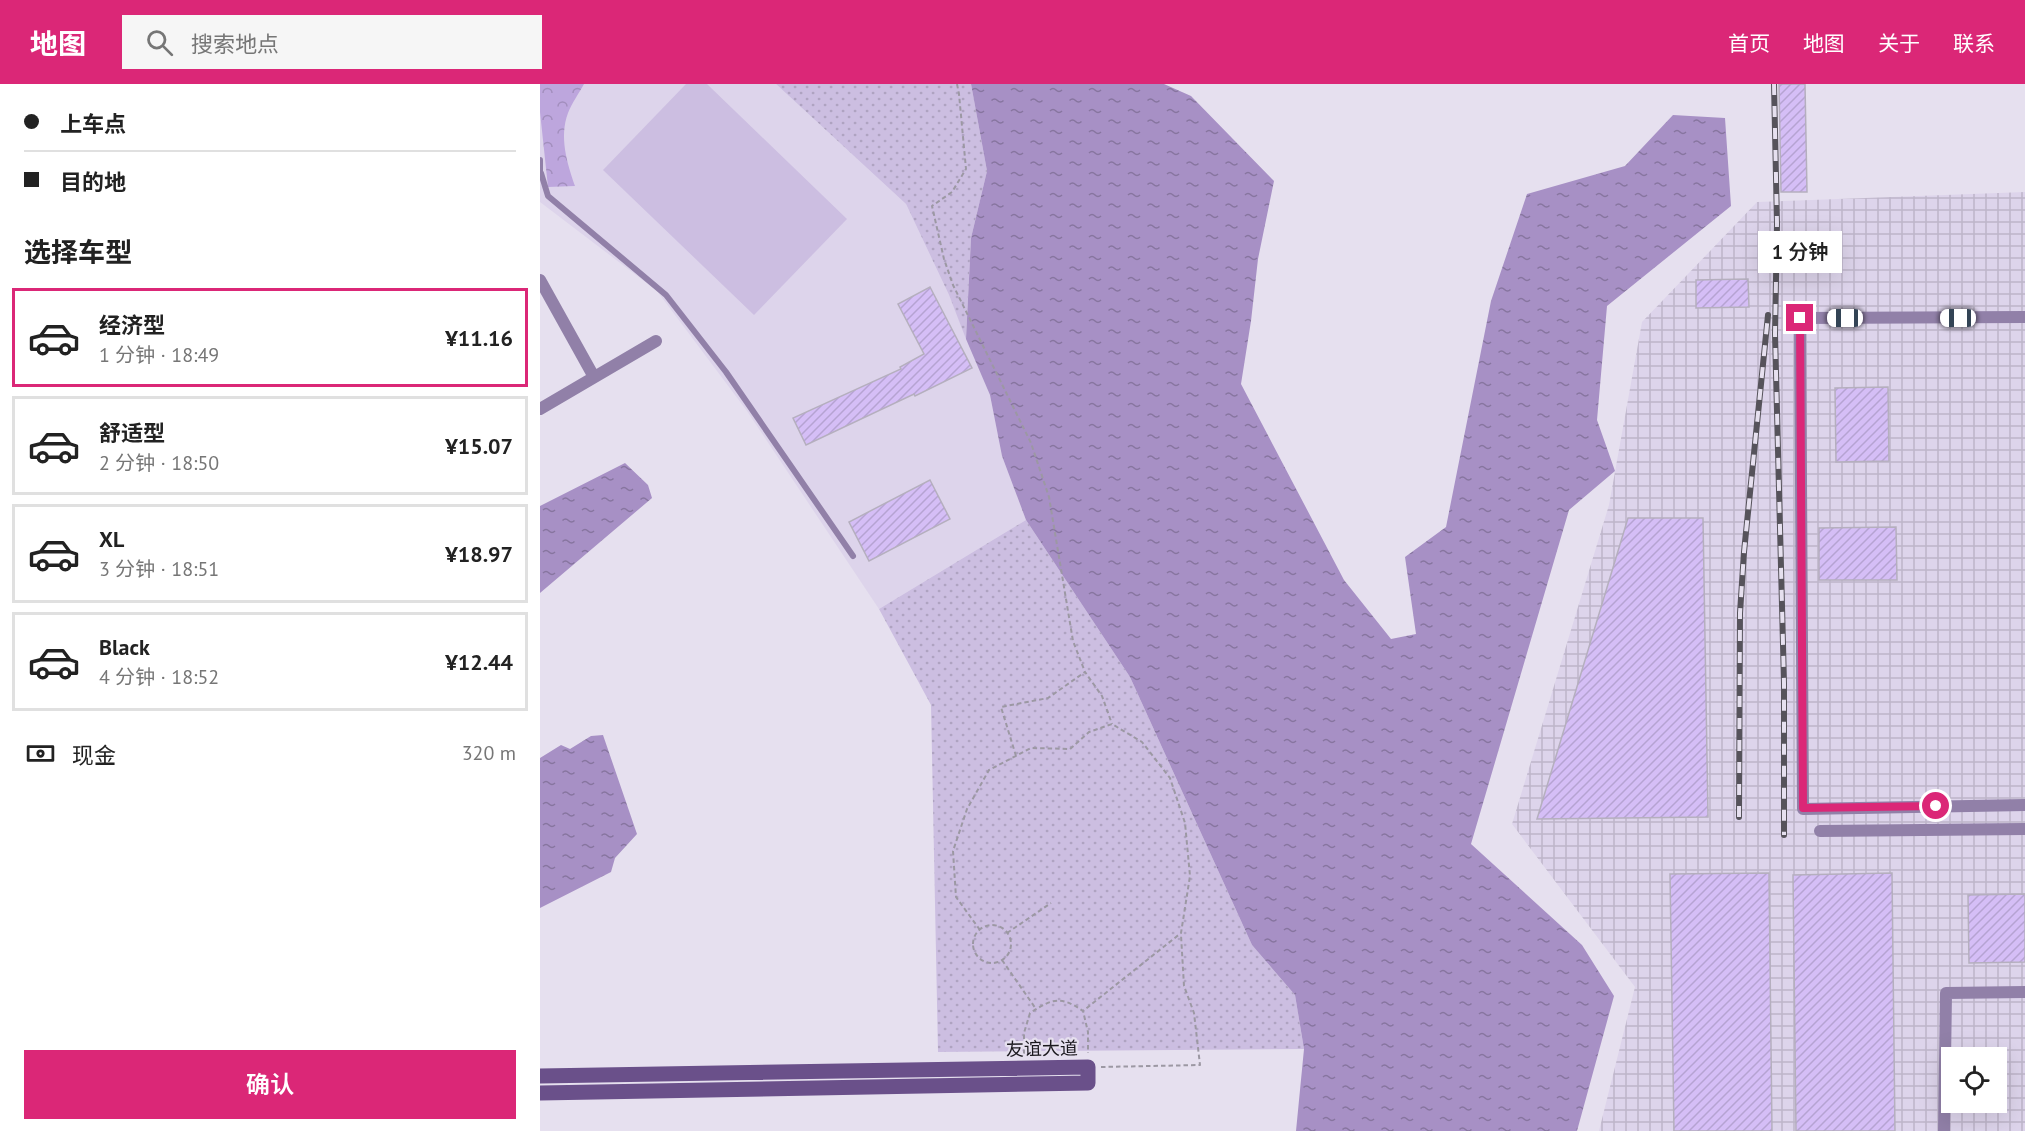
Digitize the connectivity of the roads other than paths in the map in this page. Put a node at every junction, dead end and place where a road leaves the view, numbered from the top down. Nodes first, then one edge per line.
1 (540, 160) edge
2 (541, 173) edge
3 (540, 280) edge
4 (2025, 317) edge
5 (656, 341) dead end
6 (594, 377) junction
7 (540, 409) edge
8 (852, 556) dead end
9 (2025, 805) edge
10 (2025, 829) edge
11 (1820, 831) dead end
12 (2025, 992) edge
13 (540, 1076) edge
14 (540, 1093) edge
15 (1944, 1131) edge

1 - 2 lane
2 - 8 lane
3 - 6 street
4 - 9 street
5 - 6 street
6 - 7 street
10 - 11 street
12 - 15 street
13 - 14 main road, 友谊大道

